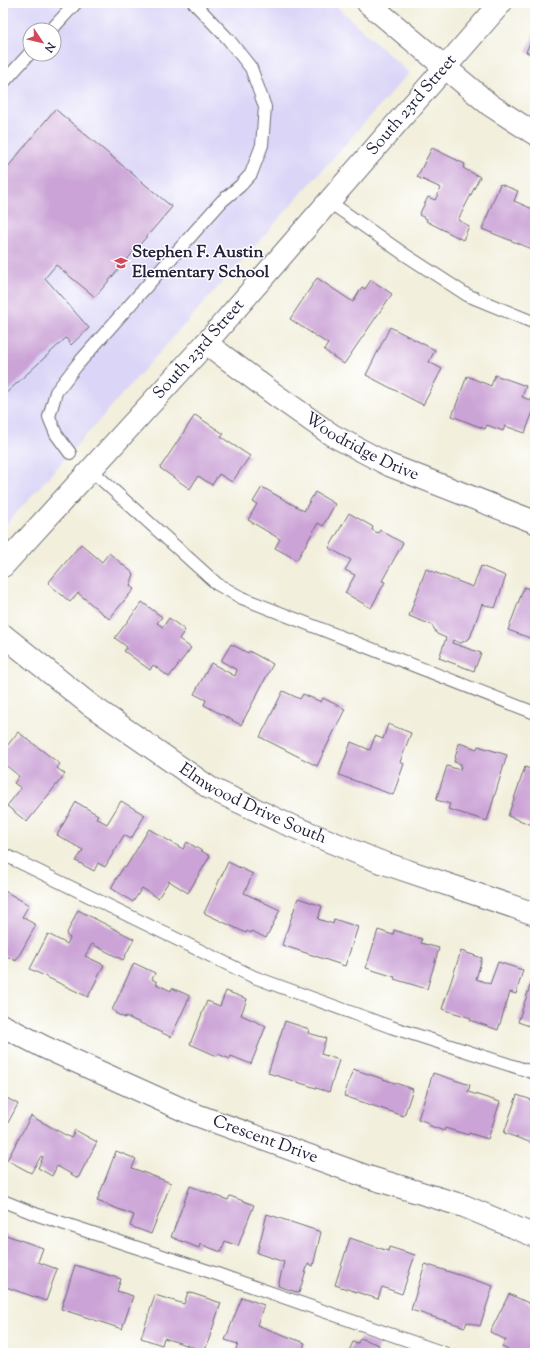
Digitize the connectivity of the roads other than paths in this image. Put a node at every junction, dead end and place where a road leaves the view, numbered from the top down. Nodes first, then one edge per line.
1 (76, 3) edge
2 (194, 3) edge
3 (368, 3) edge
4 (501, 3) edge
5 (58, 22) edge
6 (22, 62) edge
7 (444, 68) junction
8 (3, 83) edge
9 (535, 134) edge
10 (328, 201) junction
11 (535, 323) edge
12 (206, 343) junction
13 (70, 453) dead end
14 (91, 470) junction
15 (535, 522) edge
16 (3, 566) edge
17 (3, 635) edge
18 (535, 713) edge
19 (3, 854) edge
20 (535, 914) edge
21 (3, 1026) edge
22 (535, 1073) edge
23 (3, 1201) edge
24 (535, 1236) edge
25 (444, 1353) edge

1 - 5 lane
2 - 13 lane
3 - 7 street
4 - 7 street, South 23rd Street
6 - 8 lane
7 - 9 street
7 - 10 street, South 23rd Street
10 - 11 lane
10 - 12 street, South 23rd Street
12 - 14 street, South 23rd Street
12 - 15 street, Woodridge Drive
14 - 16 street, South 23rd Street
14 - 18 lane
17 - 20 street, Elmwood Drive South
19 - 22 lane
21 - 24 street, Crescent Drive
23 - 25 lane

